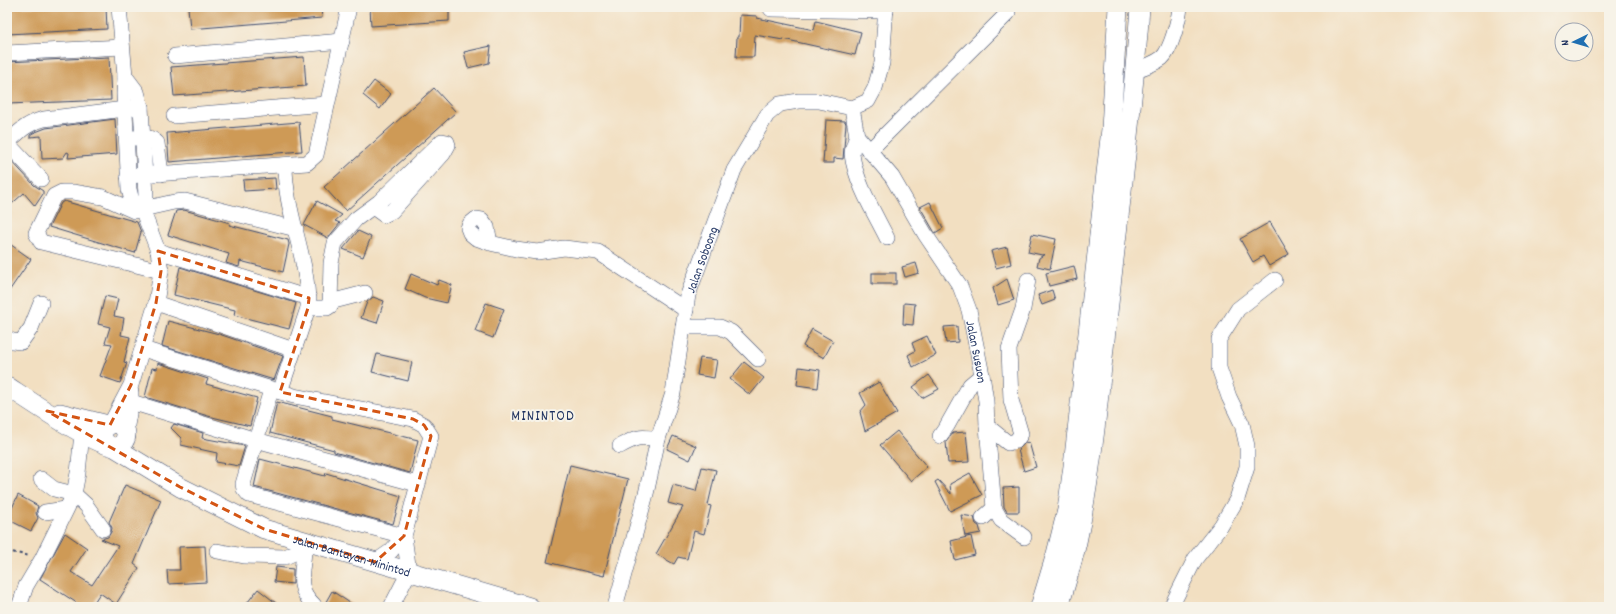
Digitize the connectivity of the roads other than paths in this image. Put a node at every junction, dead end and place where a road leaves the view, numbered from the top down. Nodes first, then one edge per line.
1 (120, 7) edge
2 (349, 7) edge
3 (1118, 7) edge
4 (1140, 7) edge
5 (1180, 7) edge
6 (771, 9) dead end
7 (886, 9) edge
8 (1008, 13) dead end
9 (342, 40) junction
10 (122, 47) junction
11 (7, 53) edge
12 (175, 56) dead end
13 (1136, 70) junction
14 (327, 104) junction
15 (133, 108) junction
16 (852, 108) junction
17 (174, 116) dead end
18 (857, 136) junction
19 (143, 137) junction
20 (127, 139) junction
21 (7, 143) edge
22 (869, 151) junction
23 (285, 165) junction
24 (161, 174) junction
25 (128, 176) junction
26 (41, 179) dead end
27 (379, 202) junction
28 (142, 209) junction
29 (296, 229) junction
30 (887, 238) dead end
31 (490, 243) dead end
32 (158, 250) junction
33 (161, 271) junction
34 (1028, 280) dead end
35 (1276, 280) dead end
36 (365, 293) dead end
37 (330, 302) junction
38 (156, 303) junction
39 (308, 303) junction
40 (41, 304) dead end
41 (686, 310) junction
42 (683, 328) junction
43 (7, 338) edge
44 (143, 348) junction
45 (294, 350) junction
46 (758, 359) dead end
47 (982, 375) junction
48 (132, 385) junction
49 (7, 386) edge
50 (275, 391) junction
51 (131, 402) junction
52 (47, 411) junction
53 (987, 426) junction
54 (82, 433) junction
55 (115, 434) junction
56 (940, 436) dead end
57 (658, 439) junction
58 (256, 440) junction
59 (620, 446) dead end
60 (41, 479) dead end
61 (417, 484) junction
62 (74, 494) junction
63 (66, 510) junction
64 (44, 512) dead end
65 (103, 529) dead end
66 (404, 536) junction
67 (1024, 538) dead end
68 (309, 547) junction
69 (218, 551) dead end
70 (375, 562) junction
71 (409, 572) junction
72 (15, 604) edge
73 (314, 605) dead end
74 (619, 606) edge
75 (391, 607) edge
76 (530, 607) edge
77 (1040, 607) edge
78 (1059, 607) edge
79 (1171, 607) edge

1 - 10 street
2 - 9 street
3 - 77 main road
4 - 13 main road
5 - 13 street
6 - 7 street
7 - 16 street
8 - 22 street
9 - 12 street
9 - 14 street
10 - 11 street
10 - 15 street
13 - 78 main road
14 - 17 street
14 - 23 street
15 - 19 street
15 - 20 street
15 - 21 street
16 - 18 street, Jalan Susuon
16 - 41 street, Jalan Soboong
18 - 22 street, Jalan Susuon
18 - 30 street
19 - 20 street
19 - 24 street
19 - 28 street
20 - 25 street
21 - 26 street
22 - 47 street, Jalan Susuon
23 - 24 street
23 - 29 street
24 - 25 street
25 - 28 street
27 - 27 street
27 - 37 street
28 - 29 street
28 - 32 street
28 - 33 street
29 - 39 street
31 - 41 street
32 - 33 street
32 - 39 street
33 - 38 street
34 - 53 street, Jalan Susuon
35 - 79 street
36 - 37 street
37 - 39 street
38 - 44 street
38 - 45 street
39 - 45 street
40 - 43 street
41 - 42 street, Jalan Soboong
42 - 46 street
42 - 57 street, Jalan Soboong
44 - 48 street
44 - 50 street
45 - 50 street
47 - 53 street, Jalan Susuon
47 - 56 street
48 - 51 street
48 - 55 street
49 - 52 main road, Jalan Bantayan-Minintod
50 - 58 street
50 - 61 street
51 - 55 street
51 - 58 street
52 - 54 main road, Jalan Bantayan-Minintod
52 - 55 main road, Jalan Bantayan-Minintod
53 - 67 street
54 - 55 main road, Jalan Bantayan-Minintod
54 - 62 street
55 - 68 main road, Jalan Bantayan-Minintod
57 - 59 street
57 - 74 street, Jalan Soboong
58 - 61 street
58 - 66 street
60 - 62 street
61 - 66 street
62 - 63 street
62 - 65 street
63 - 64 street
63 - 72 street
66 - 70 street
66 - 71 street
68 - 69 street
68 - 70 main road, Jalan Bantayan-Minintod
68 - 73 street
70 - 71 main road, Jalan Bantayan-Minintod
71 - 75 street
71 - 76 main road, Jalan Bantayan-Minintod

